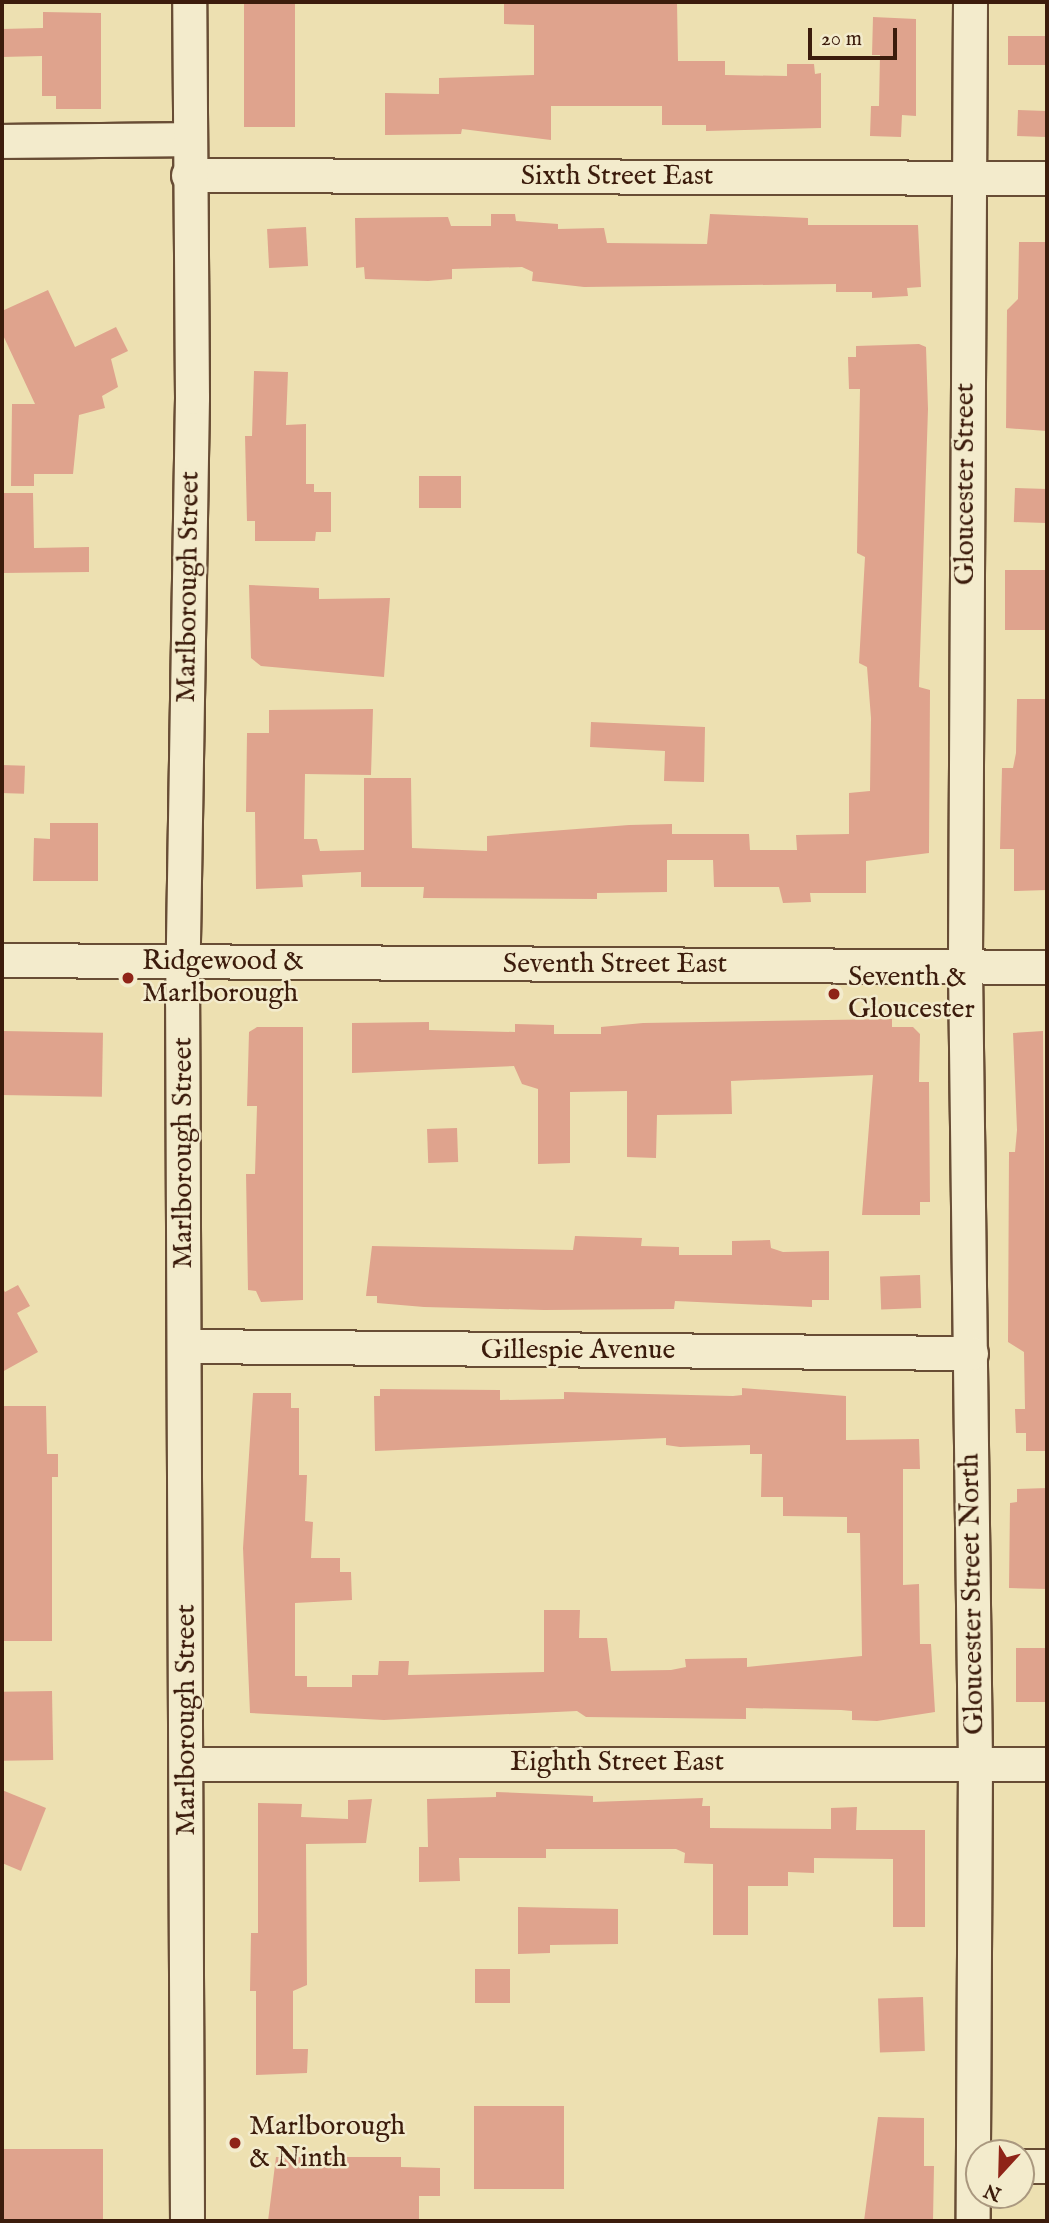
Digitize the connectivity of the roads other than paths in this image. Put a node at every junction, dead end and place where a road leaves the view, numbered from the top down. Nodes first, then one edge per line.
1 (189, 2) edge
2 (970, 2) edge
3 (187, 139) junction
4 (2, 141) edge
5 (188, 175) junction
6 (966, 178) junction
7 (1047, 178) edge
8 (2, 960) edge
9 (183, 963) junction
10 (965, 967) junction
11 (1047, 967) edge
12 (185, 1346) junction
13 (971, 1353) junction
14 (975, 1763) junction
15 (187, 1764) junction
16 (1047, 1764) edge
17 (976, 2139) edge
18 (187, 2221) edge

1 - 3 street, Marlborough Street
2 - 6 street, Gloucester Street
3 - 4 street
3 - 5 street, Marlborough Street
5 - 6 street, Sixth Street East
5 - 9 street, Marlborough Street
6 - 7 street, Sixth Street East
6 - 10 street, Gloucester Street
8 - 9 street, Seventh Street East
9 - 10 street, Seventh Street East
9 - 12 street, Marlborough Street
10 - 11 street, Seventh Street East
10 - 13 street, Gloucester Street North
12 - 13 street, Gillespie Avenue
12 - 15 street, Marlborough Street
13 - 14 street, Gloucester Street North
14 - 15 street, Eighth Street East
14 - 16 street, Eighth Street East
14 - 17 street, Gloucester Street North
15 - 18 street, Marlborough Street

